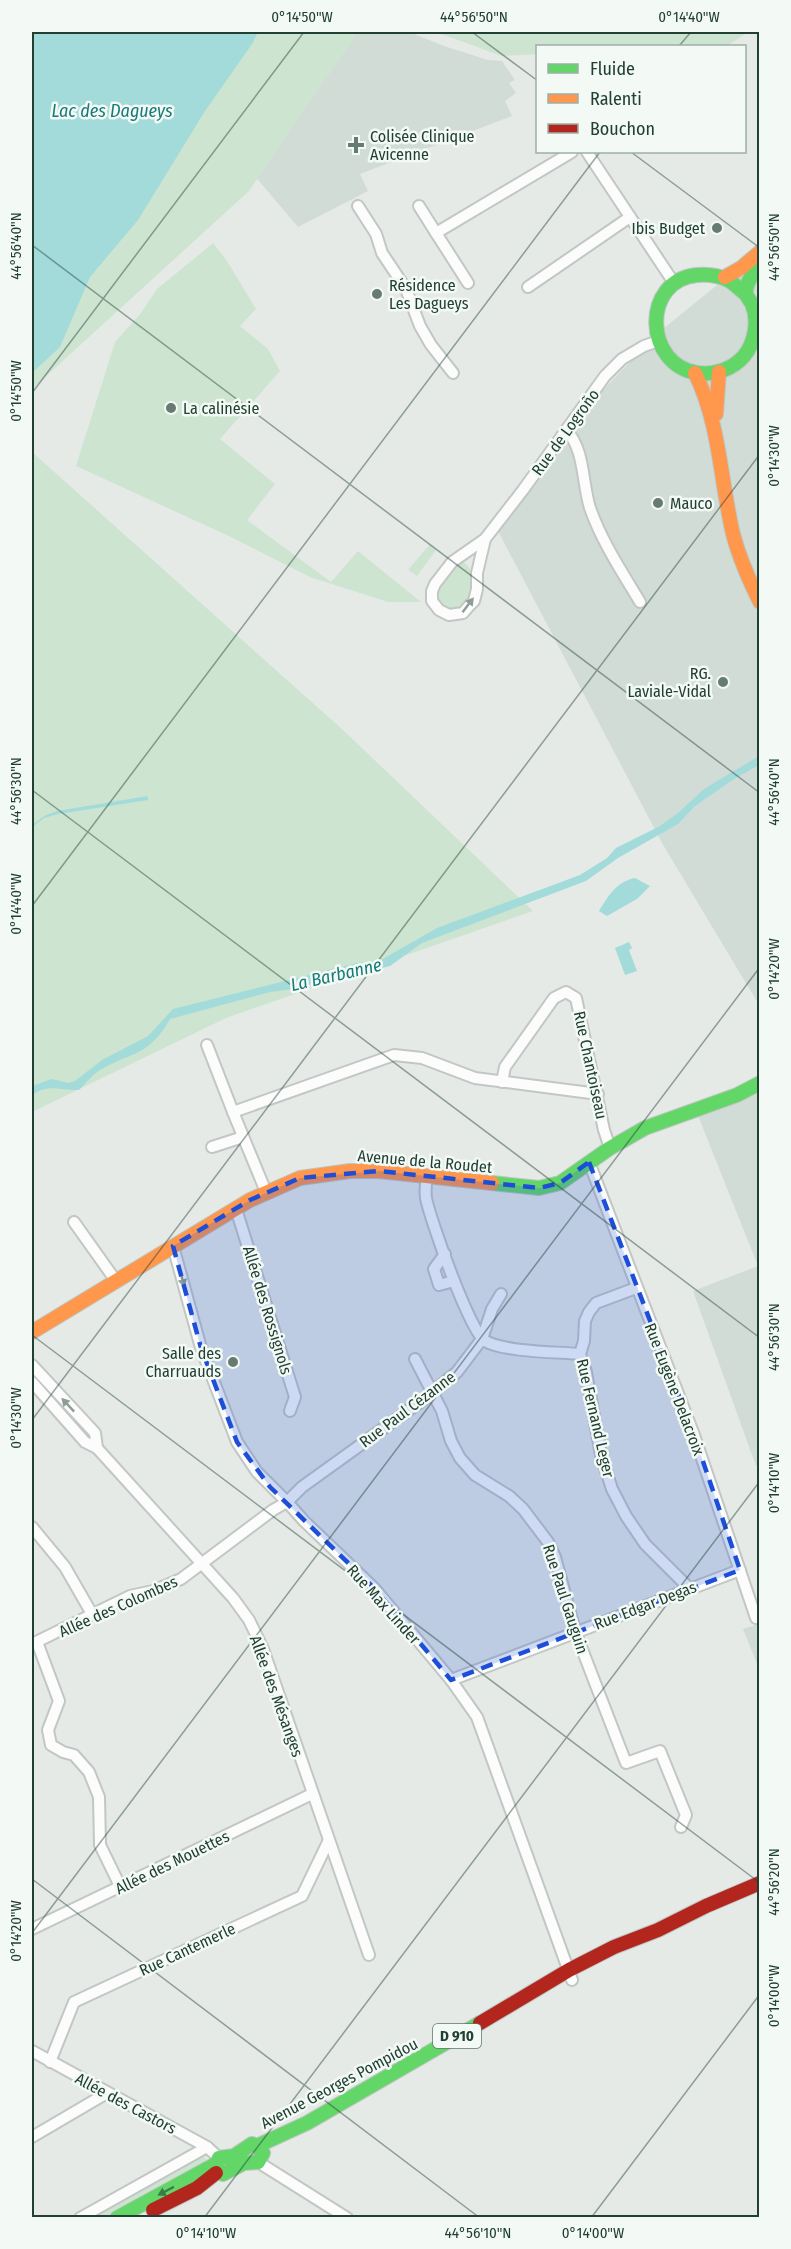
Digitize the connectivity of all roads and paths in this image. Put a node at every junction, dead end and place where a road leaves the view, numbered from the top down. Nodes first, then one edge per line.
1 (570, 153) edge
2 (588, 153) edge
3 (419, 206) dead end
4 (358, 207) dead end
5 (630, 217) junction
6 (436, 233) junction
7 (759, 252) edge
8 (759, 264) edge
9 (725, 277) junction
10 (468, 283) dead end
11 (674, 283) junction
12 (528, 287) dead end
13 (746, 294) junction
14 (757, 329) edge
15 (658, 342) junction
16 (720, 372) junction
17 (453, 373) dead end
18 (695, 373) junction
19 (566, 429) junction
20 (717, 438) junction
21 (485, 538) junction
22 (461, 554) junction
23 (477, 573) junction
24 (640, 602) dead end
25 (759, 602) edge
26 (207, 1045) dead end
27 (502, 1082) junction
28 (759, 1083) edge
29 (598, 1094) junction
30 (233, 1112) junction
31 (243, 1137) junction
32 (212, 1148) dead end
33 (610, 1148) junction
34 (589, 1162) junction
35 (427, 1175) junction
36 (266, 1192) junction
37 (236, 1209) junction
38 (74, 1222) dead end
39 (173, 1246) junction
40 (445, 1254) junction
41 (116, 1281) junction
42 (454, 1281) junction
43 (636, 1288) junction
44 (501, 1294) dead end
45 (32, 1332) edge
46 (482, 1340) junction
47 (580, 1354) junction
48 (415, 1359) dead end
49 (32, 1365) edge
50 (32, 1382) edge
51 (433, 1392) junction
52 (290, 1411) dead end
53 (97, 1448) junction
54 (287, 1502) junction
55 (32, 1527) edge
56 (202, 1563) junction
57 (740, 1570) junction
58 (689, 1588) junction
59 (92, 1614) junction
60 (756, 1618) dead end
61 (575, 1631) junction
62 (34, 1643) edge
63 (450, 1680) junction
64 (312, 1794) junction
65 (681, 1827) dead end
66 (329, 1840) junction
67 (759, 1883) edge
68 (120, 1886) junction
69 (32, 1929) edge
70 (369, 1955) dead end
71 (570, 1975) junction
72 (32, 2052) edge
73 (51, 2062) junction
74 (107, 2093) junction
75 (32, 2137) edge
76 (207, 2147) junction
77 (259, 2154) junction
78 (218, 2165) junction
79 (81, 2217) edge
80 (117, 2217) edge
81 (139, 2217) edge
82 (346, 2217) edge

1 - 6 street
2 - 5 street
3 - 6 street
4 - 17 street
5 - 11 street
5 - 12 street
6 - 10 street
7 - 9 main road
8 - 13 main road
9 - 11 main road
9 - 13 main road
11 - 15 main road
13 - 14 main road
14 - 16 main road
15 - 18 main road
15 - 19 street, Rue de Logroño
16 - 18 main road
16 - 20 main road
18 - 20 main road
19 - 21 street, Rue de Logroño
19 - 24 street
20 - 25 main road
21 - 22 street, Rue de Logroño
21 - 23 street, Rue de Logroño
22 - 23 street
22 -> 23 street, Rue de Logroño
26 - 30 street
27 - 29 street
27 - 29 street, Rue Chantoiseau
27 - 30 street
28 - 33 main road, Avenue de la Roudet
29 - 33 street, Rue Chantoiseau
30 - 31 street
31 - 32 street
31 - 36 street
33 - 34 main road, Avenue de la Roudet
34 - 35 main road, Avenue de la Roudet
34 - 43 street, Rue Eugène Delacroix
35 - 36 main road, Avenue de la Roudet
35 - 40 street
36 - 37 main road, Avenue de la Roudet
37 - 39 main road, Avenue de la Roudet
37 - 52 street, Allée des Rossignols
38 - 41 street
39 - 41 main road, Avenue de la Roudet
39 -> 54 street, Rue Max Linder
40 - 42 street
40 - 42 street
41 - 45 main road, Avenue de la Roudet
42 - 46 street
43 - 47 street, Rue Fernand Leger
43 - 57 street, Rue Eugène Delacroix
44 - 46 street, Rue Paul Cézanne
46 - 47 street
46 - 51 street, Rue Paul Cézanne
47 - 58 street, Rue Fernand Leger
48 - 51 street, Rue Paul Gauguin
53 -> 49 street, Allée des Mésanges
50 - 53 street, Allée des Mésanges
51 - 54 street, Rue Paul Cézanne
51 - 61 street, Rue Paul Gauguin
53 - 56 street, Allée des Mésanges
54 - 56 street, Rue Paul Cézanne
54 - 63 street, Rue Max Linder
55 - 59 street
56 - 59 street, Allée des Colombes
56 - 64 street, Allée des Mésanges
57 - 58 street, Rue Edgar Degas
57 - 60 street, Rue Eugène Delacroix
58 - 61 street, Rue Edgar Degas
59 - 62 street, Allée des Colombes
61 - 63 street, Rue Edgar Degas
61 - 65 street, Rue Paul Gauguin
62 - 68 street
63 - 71 street, Rue Max Linder
64 - 66 street, Allée des Mésanges
64 - 68 street, Allée des Mouettes
66 - 70 street, Allée des Mésanges
66 - 73 street, Rue Cantemerle
67 - 71 main road, Avenue Georges Pompidou / D 910
68 - 69 street, Allée des Mouettes
71 - 77 main road, Avenue Georges Pompidou / D 910
72 - 73 street, Allée des Castors
73 - 74 street, Allée des Castors
74 - 75 street
74 - 76 street, Allée des Castors
76 - 78 street, Allée des Castors
76 - 79 street
77 - 78 main road, Avenue Georges Pompidou
77 - 82 street
78 -> 80 main road, Avenue Georges Pompidou
78 - 81 main road, Avenue Georges Pompidou

